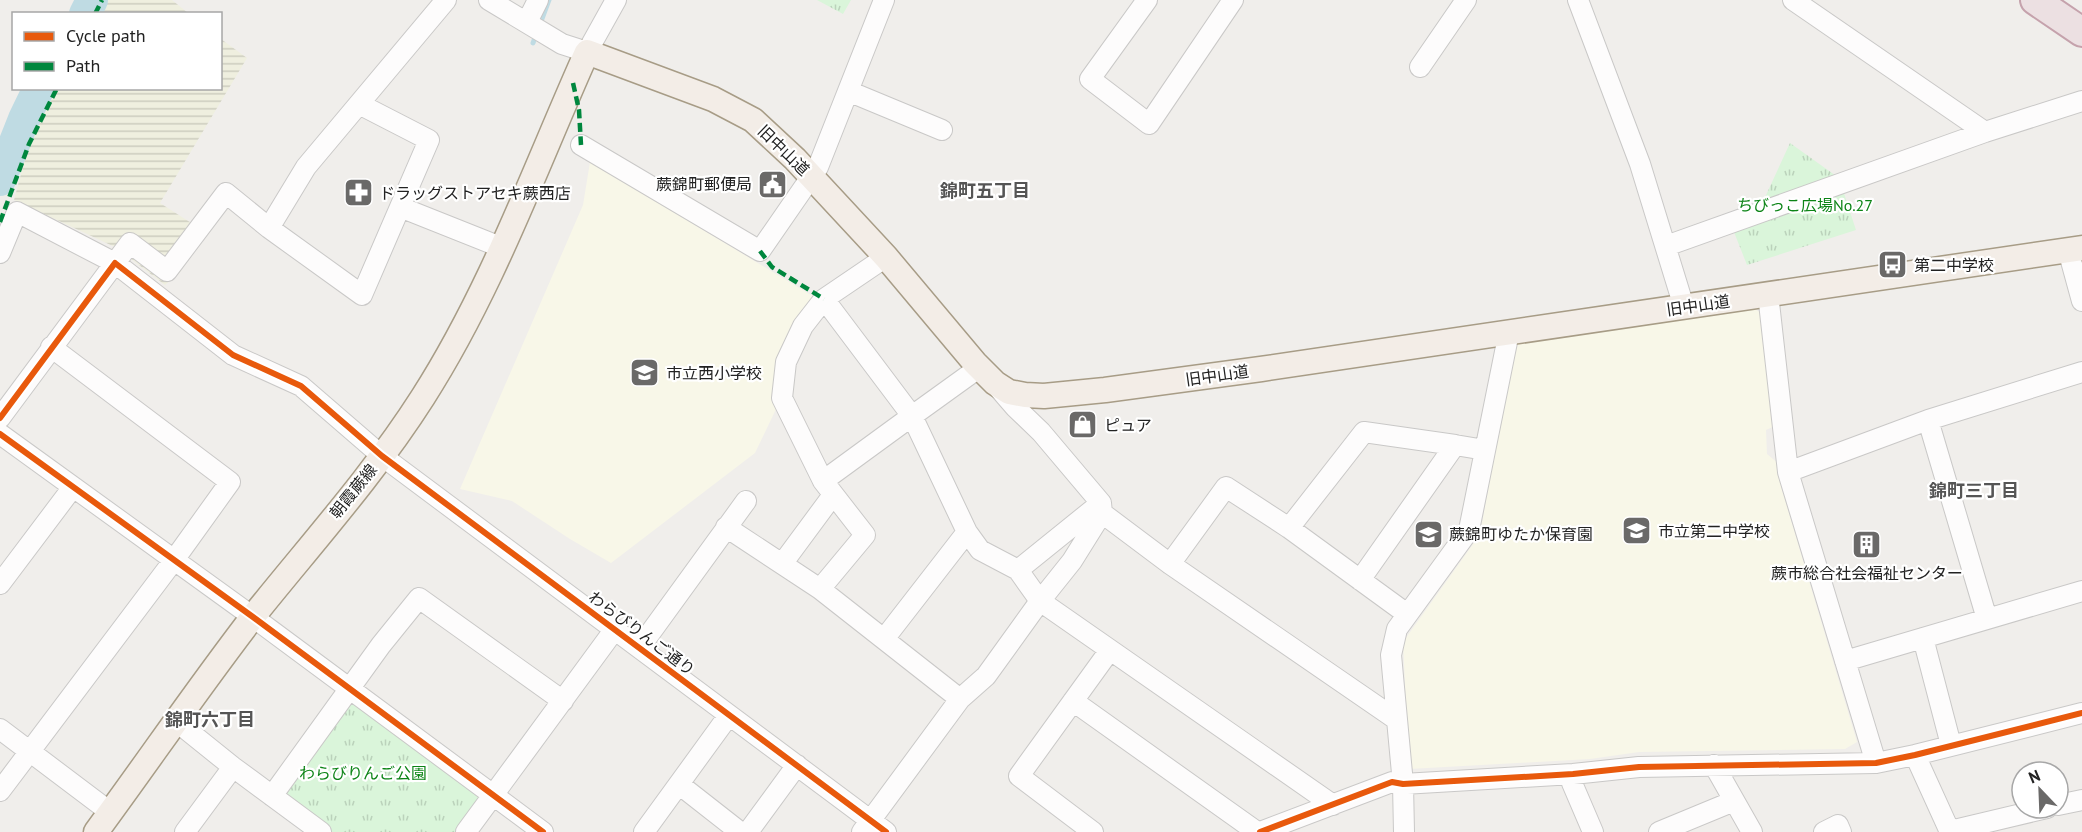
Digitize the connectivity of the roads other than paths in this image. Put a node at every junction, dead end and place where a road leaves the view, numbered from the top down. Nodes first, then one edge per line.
1 (447, 0) edge
2 (489, 0) edge
3 (538, 0) edge
4 (616, 0) edge
5 (884, 0) edge
6 (1147, 0) edge
7 (1233, 0) edge
8 (1466, 0) edge
9 (1578, 0) edge
10 (1793, 0) edge
11 (2036, 0) edge
12 (528, 22) junction
13 (2082, 32) edge
14 (587, 52) junction
15 (1420, 67) dead end
16 (848, 92) junction
17 (2082, 101) edge
18 (359, 104) junction
19 (942, 130) dead end
20 (1985, 132) junction
21 (581, 145) dead end
22 (812, 177) junction
23 (400, 207) junction
24 (268, 228) junction
25 (1666, 246) junction
26 (503, 248) junction
27 (2075, 249) edge
28 (0, 253) edge
29 (886, 257) junction
30 (115, 263) junction
31 (1768, 294) junction
32 (824, 299) junction
33 (2082, 302) edge
34 (1684, 307) junction
35 (1509, 332) junction
36 (51, 347) junction
37 (2082, 372) edge
38 (987, 375) junction
39 (912, 416) junction
40 (0, 418) edge
41 (1928, 420) junction
42 (0, 434) edge
43 (1455, 445) junction
44 (1485, 450) junction
45 (382, 456) junction
46 (1788, 472) junction
47 (73, 487) junction
48 (828, 488) junction
49 (746, 501) dead end
50 (1102, 508) junction
51 (726, 527) junction
52 (1289, 528) junction
53 (967, 532) junction
54 (174, 560) junction
55 (782, 564) junction
56 (1170, 564) junction
57 (1017, 570) junction
58 (1360, 580) junction
59 (0, 584) edge
60 (820, 589) junction
61 (2082, 591) edge
62 (1041, 601) junction
63 (1407, 615) junction
64 (253, 617) junction
65 (1987, 619) junction
66 (615, 629) junction
67 (1923, 638) junction
68 (884, 639) junction
69 (640, 647) junction
70 (1110, 650) junction
71 (1845, 661) junction
72 (349, 689) junction
73 (960, 699) junction
74 (562, 701) junction
75 (1073, 701) junction
76 (2082, 713) edge
77 (729, 715) junction
78 (1397, 720) junction
79 (177, 722) junction
80 (0, 729) edge
81 (1951, 745) junction
82 (30, 752) junction
83 (1915, 755) junction
84 (1876, 763) junction
85 (797, 765) junction
86 (1714, 765) junction
87 (233, 767) junction
88 (1573, 774) junction
89 (1403, 784) junction
90 (680, 785) junction
91 (0, 791) edge
92 (272, 796) junction
93 (493, 796) junction
94 (1734, 801) junction
95 (1333, 805) junction
96 (110, 812) junction
97 (2010, 817) edge
98 (866, 826) edge
99 (96, 832) edge
100 (185, 832) edge
101 (321, 832) edge
102 (466, 832) edge
103 (543, 832) edge
104 (645, 832) edge
105 (740, 832) edge
106 (748, 832) edge
107 (886, 832) edge
108 (1093, 832) edge
109 (1259, 832) edge
110 (1404, 832) edge
111 (1593, 832) edge
112 (1659, 832) edge
113 (1752, 832) edge
114 (1824, 832) edge
115 (1841, 832) edge
116 (1950, 832) edge

1 - 18 street
2 - 12 street, 旧中山道
3 - 12 street
4 - 14 street
5 - 16 street
6 - 7 street
8 - 15 street
9 - 25 street
10 - 20 street
11 - 13 highway
12 - 14 street, 旧中山道
14 - 22 main road, 旧中山道
14 - 26 main road, 朝霞蕨線
16 - 19 street
16 - 22 street
17 - 20 street
18 - 23 street
18 - 24 street
20 - 25 street
21 - 22 street
22 - 29 main road, 旧中山道
23 - 24 street
23 - 26 street
24 - 30 street
25 - 34 street
26 - 45 main road, 朝霞蕨線
27 - 31 main road, 旧中山道
27 - 33 street
28 - 30 street, わらびりんご通り
29 - 32 street
29 - 38 main road, 旧中山道
30 - 36 street
30 - 45 street, わらびりんご通り
31 - 34 main road, 旧中山道
31 - 46 street
32 - 39 street
32 - 48 street
34 - 35 main road, 旧中山道
35 - 38 main road, 旧中山道
35 - 44 street
36 - 40 street
36 - 54 street
37 - 41 street
38 - 39 street
38 - 50 street
39 - 48 street
39 - 53 street
41 - 46 street
41 - 65 street
42 - 47 street
43 - 44 street
43 - 52 street
43 - 58 street
44 - 63 street
45 - 64 main road, 朝霞蕨線
45 - 66 street, わらびりんご通り
46 - 71 street
47 - 54 street
47 - 59 street
48 - 55 street
48 - 60 street
49 - 51 street
50 - 56 street
50 - 57 street
50 - 62 street
51 - 55 street
51 - 69 street
52 - 56 street
52 - 58 street
53 - 57 street
53 - 68 street
54 - 64 street
54 - 82 street
55 - 60 street
56 - 78 street
57 - 62 street
58 - 63 street
60 - 68 street
61 - 65 street
62 - 70 street
62 - 73 street
63 - 78 street
64 - 72 street
64 - 79 main road, 朝霞蕨線
65 - 67 street
66 - 69 street, わらびりんご通り
66 - 74 street
67 - 71 street
67 - 81 street
68 - 73 street
69 - 77 street, わらびりんご通り
70 - 75 street
70 - 95 street
71 - 84 street
72 - 74 street
72 - 92 street
72 - 93 street
73 - 98 street
74 - 93 street
75 - 108 street
75 - 109 street
76 - 81 street
77 - 85 street, わらびりんご通り
77 - 90 street
78 - 89 street
79 - 87 street
79 - 96 main road, 朝霞蕨線
80 - 82 street
81 - 83 street
82 - 91 street
82 - 96 street
83 - 84 street
83 - 116 street
84 - 86 street
85 - 98 street, わらびりんご通り
85 - 106 street
86 - 88 street
86 - 94 street
87 - 92 street
87 - 100 street
88 - 89 street
88 - 111 street
89 - 95 street
89 - 110 street
90 - 104 street
90 - 105 street
92 - 101 street
93 - 102 street
93 - 103 street
94 - 112 street
94 - 113 street
95 - 109 street
96 - 99 main road, 朝霞蕨線
97 - 116 street
98 - 107 street, わらびりんご通り
114 - 115 street

